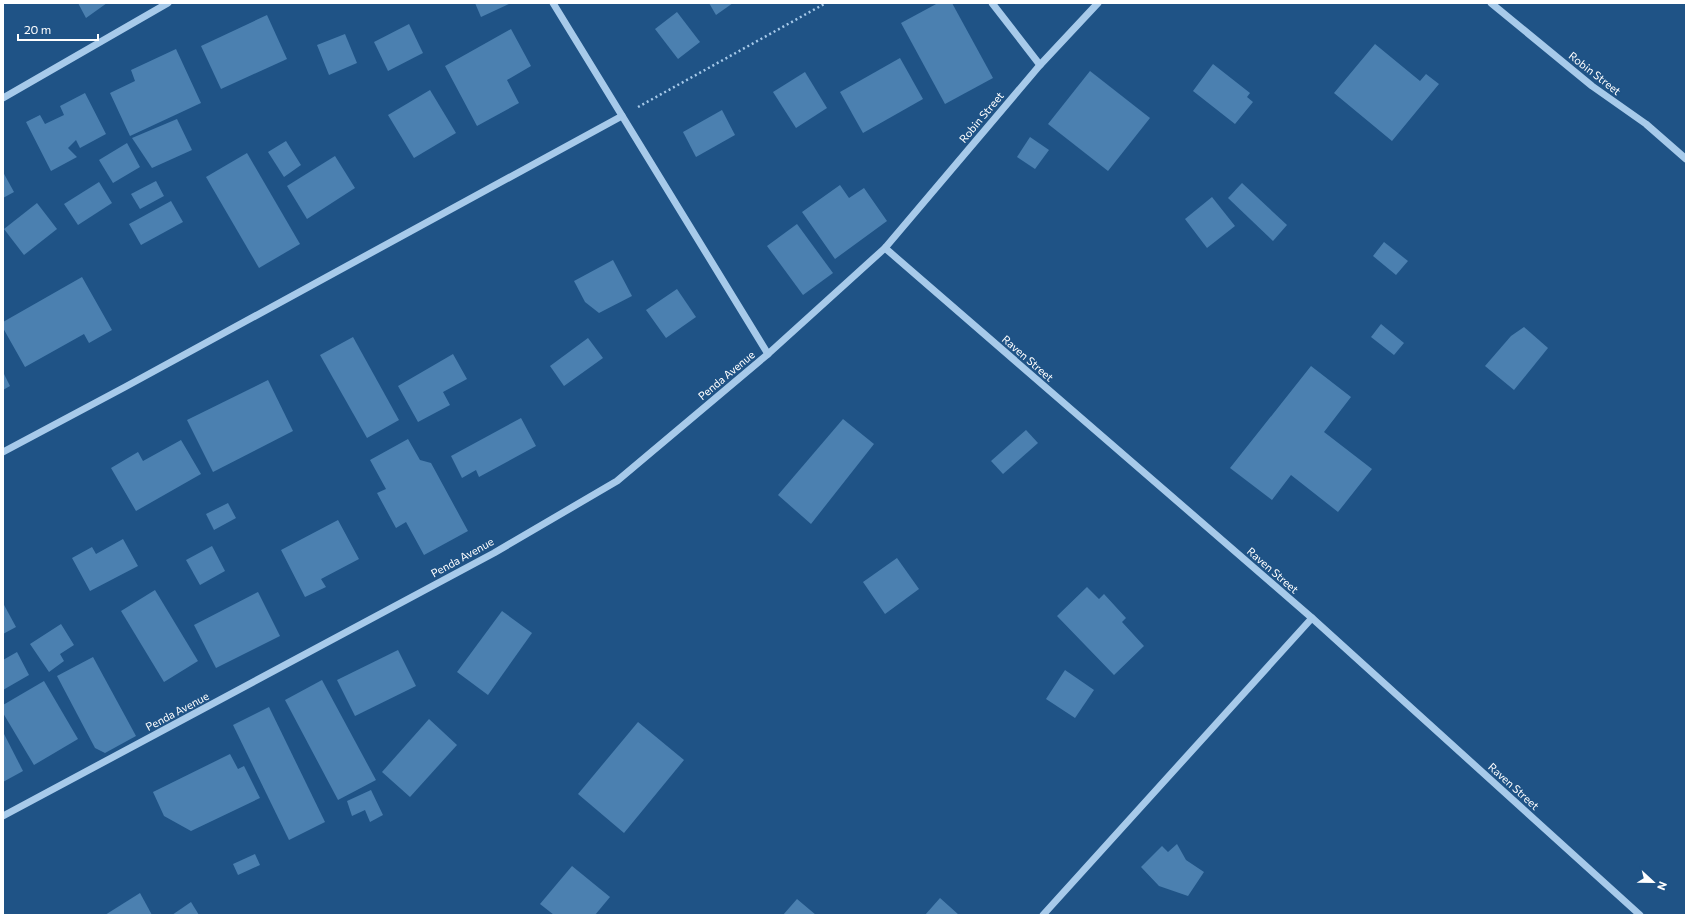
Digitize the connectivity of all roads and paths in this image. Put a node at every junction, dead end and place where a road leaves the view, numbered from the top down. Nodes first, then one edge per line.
1 (168, 3) edge
2 (553, 3) edge
3 (826, 3) edge
4 (992, 3) edge
5 (1098, 3) edge
6 (1491, 3) edge
7 (1040, 64) junction
8 (3, 98) edge
9 (622, 116) junction
10 (1686, 159) edge
11 (885, 248) junction
12 (768, 354) junction
13 (3, 452) edge
14 (1312, 618) junction
15 (3, 816) edge
16 (1043, 915) edge
17 (1640, 915) edge

1 - 8 street
2 - 9 street
3 - 9 path
4 - 7 street
5 - 7 street, Robin Street
6 - 10 street, Robin Street
7 - 11 street, Robin Street
9 - 12 street
9 - 13 street
11 - 12 street, Penda Avenue
11 - 14 street, Raven Street
12 - 15 street, Penda Avenue
14 - 16 street
14 - 17 street, Raven Street

